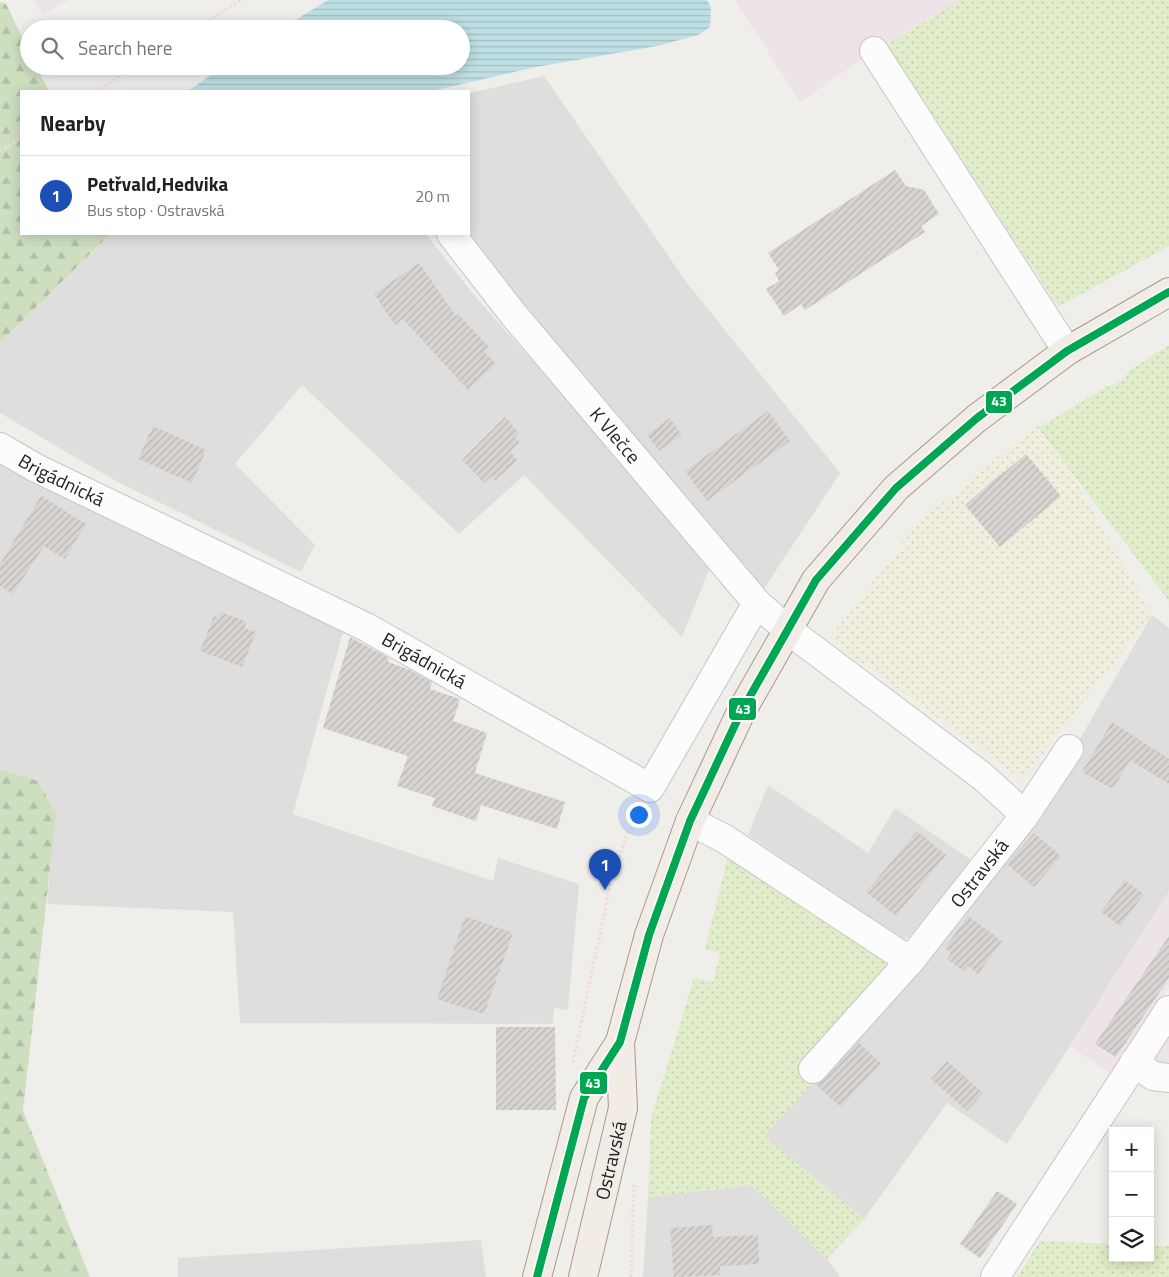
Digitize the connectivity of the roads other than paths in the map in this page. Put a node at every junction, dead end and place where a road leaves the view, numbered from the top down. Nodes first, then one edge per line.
1 (874, 52) dead end
2 (453, 235) edge
3 (1169, 292) edge
4 (1067, 351) junction
5 (0, 447) edge
6 (757, 603) junction
7 (788, 630) junction
8 (1069, 749) dead end
9 (1025, 814) junction
10 (690, 821) junction
11 (910, 961) junction
12 (1169, 1010) edge
13 (620, 1042) junction
14 (1134, 1062) junction
15 (813, 1070) dead end
16 (1169, 1078) edge
17 (537, 1277) edge
18 (583, 1277) edge
19 (995, 1277) edge

1 - 4 street
2 - 6 street, K Vlečce
3 - 4 main road, Ostravská
4 - 7 main road, Ostravská
5 - 6 street, Brigádnická
6 - 7 street, K Vlečce
7 - 9 street
7 - 10 main road, Ostravská
8 - 9 street, Ostravská
9 - 11 street, Ostravská
10 - 11 street
10 - 13 main road, Ostravská
11 - 15 street, Ostravská
12 - 14 street
13 - 17 main road, Ostravská
13 - 18 main road, Ostravská
14 - 16 street
14 - 19 street

